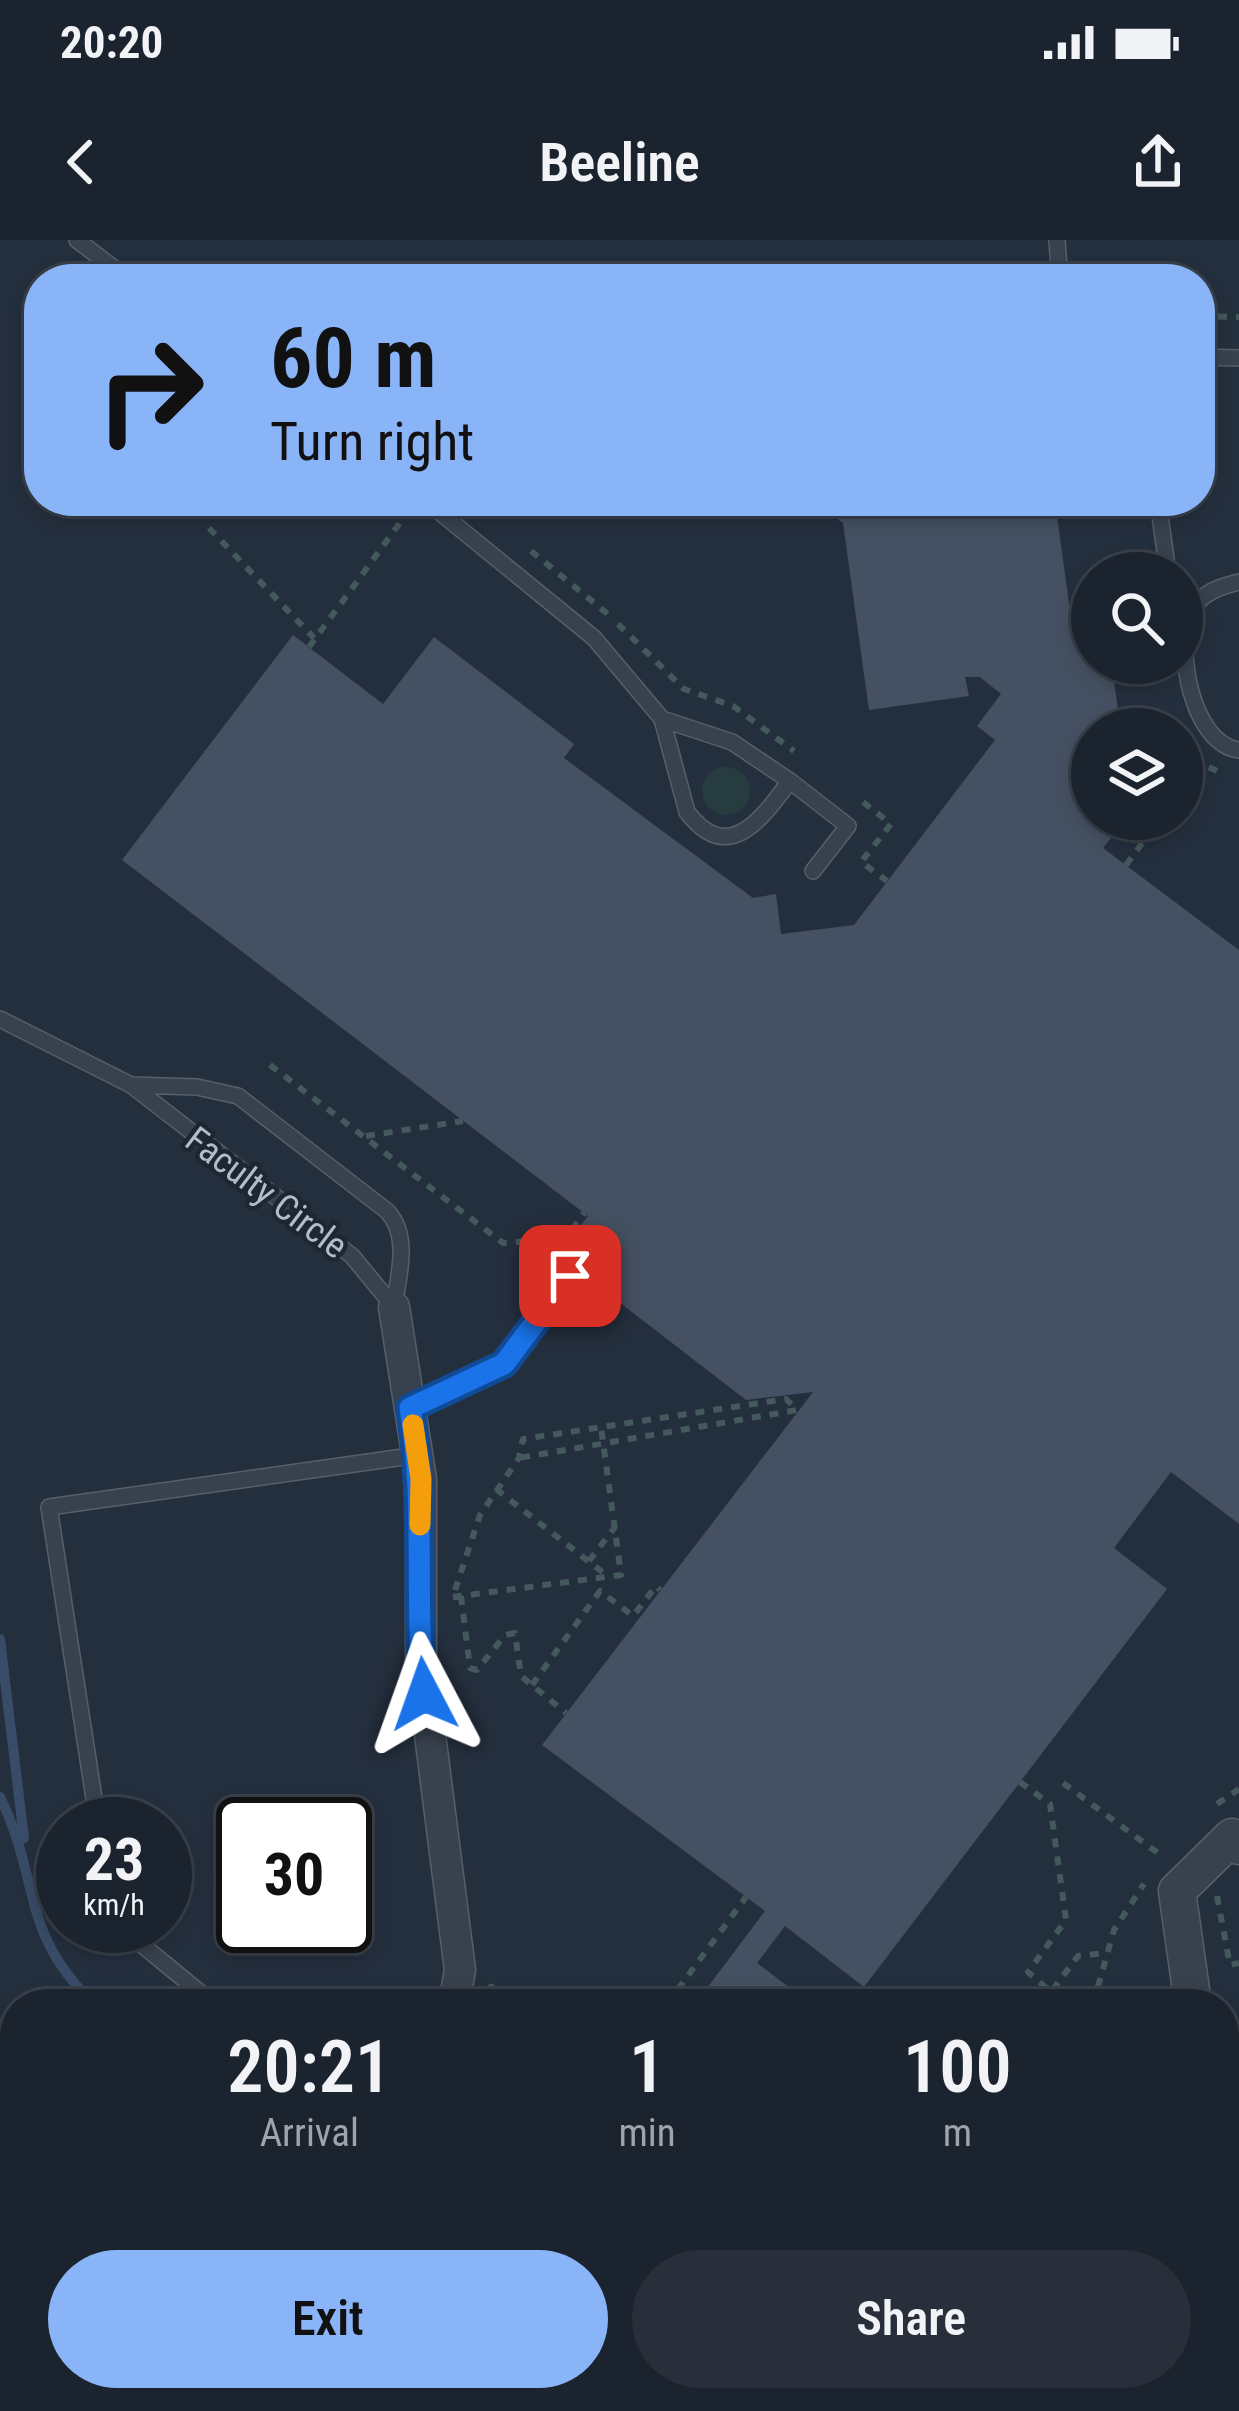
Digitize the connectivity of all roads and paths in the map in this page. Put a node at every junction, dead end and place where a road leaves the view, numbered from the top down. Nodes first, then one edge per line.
1 (77, 240) edge
2 (108, 264) edge
3 (405, 516) dead end
4 (445, 516) edge
5 (488, 516) edge
6 (1160, 516) edge
7 (489, 519) dead end
8 (209, 528) dead end
9 (525, 547) dead end
10 (1165, 552) edge
11 (1239, 582) edge
12 (1203, 597) edge
13 (314, 639) junction
14 (309, 647) dead end
15 (1192, 684) edge
16 (662, 719) junction
17 (1239, 750) edge
18 (803, 758) dead end
19 (790, 781) junction
20 (856, 797) dead end
21 (1144, 840) edge
22 (1126, 865) dead end
23 (813, 871) dead end
24 (887, 881) dead end
25 (0, 1019) edge
26 (270, 1065) dead end
27 (131, 1085) junction
28 (463, 1121) dead end
29 (364, 1137) junction
30 (584, 1213) dead end
31 (570, 1276) dead end
32 (394, 1307) junction
33 (410, 1408) junction
34 (601, 1427) junction
35 (604, 1446) junction
36 (418, 1455) junction
37 (519, 1458) junction
38 (496, 1489) junction
39 (615, 1527) junction
40 (589, 1561) junction
41 (608, 1577) junction
42 (660, 1590) dead end
43 (457, 1596) junction
44 (450, 1609) dead end
45 (532, 1685) junction
46 (566, 1713) dead end
47 (1020, 1782) dead end
48 (1063, 1784) dead end
49 (94, 1797) edge
50 (1236, 1838) edge
51 (1165, 1858) dead end
52 (1205, 1889) dead end
53 (746, 1897) dead end
54 (151, 1953) edge
55 (1106, 1953) dead end
56 (1239, 1964) edge
57 (491, 1982) dead end
58 (196, 1989) edge
59 (457, 1989) edge
60 (492, 1989) edge
61 (678, 1989) edge
62 (1048, 1989) edge
63 (1053, 1989) edge
64 (1190, 1989) edge

1 - 2 lane
3 - 13 path
4 - 16 lane
5 - 7 path
6 - 10 lane
8 - 13 path
9 - 18 path
11 - 12 lane
13 - 14 path
15 - 17 lane
16 - 19 lane
16 - 19 lane
19 - 23 lane
20 - 24 path
21 - 22 path
25 - 27 lane, Faculty Circle
26 - 29 path
27 - 32 lane, Faculty Circle
27 - 32 lane, Faculty Circle
28 - 29 path
29 - 30 path
31 - 33 lane
32 - 33 street, Faculty Circle
33 - 36 street, Faculty Circle
34 - 35 path
34 - 35 path
34 - 37 path
35 - 37 path
35 - 39 path
36 - 49 lane
36 - 59 street, Faculty Circle
37 - 38 path
38 - 40 path
38 - 43 path
39 - 40 path
39 - 41 path
40 - 41 path
41 - 43 path
42 - 45 path
43 - 44 path
43 - 45 path
45 - 46 path
47 - 62 path
48 - 51 path
50 - 64 street
52 - 56 path
53 - 61 path
54 - 58 lane
55 - 63 path
57 - 60 path

